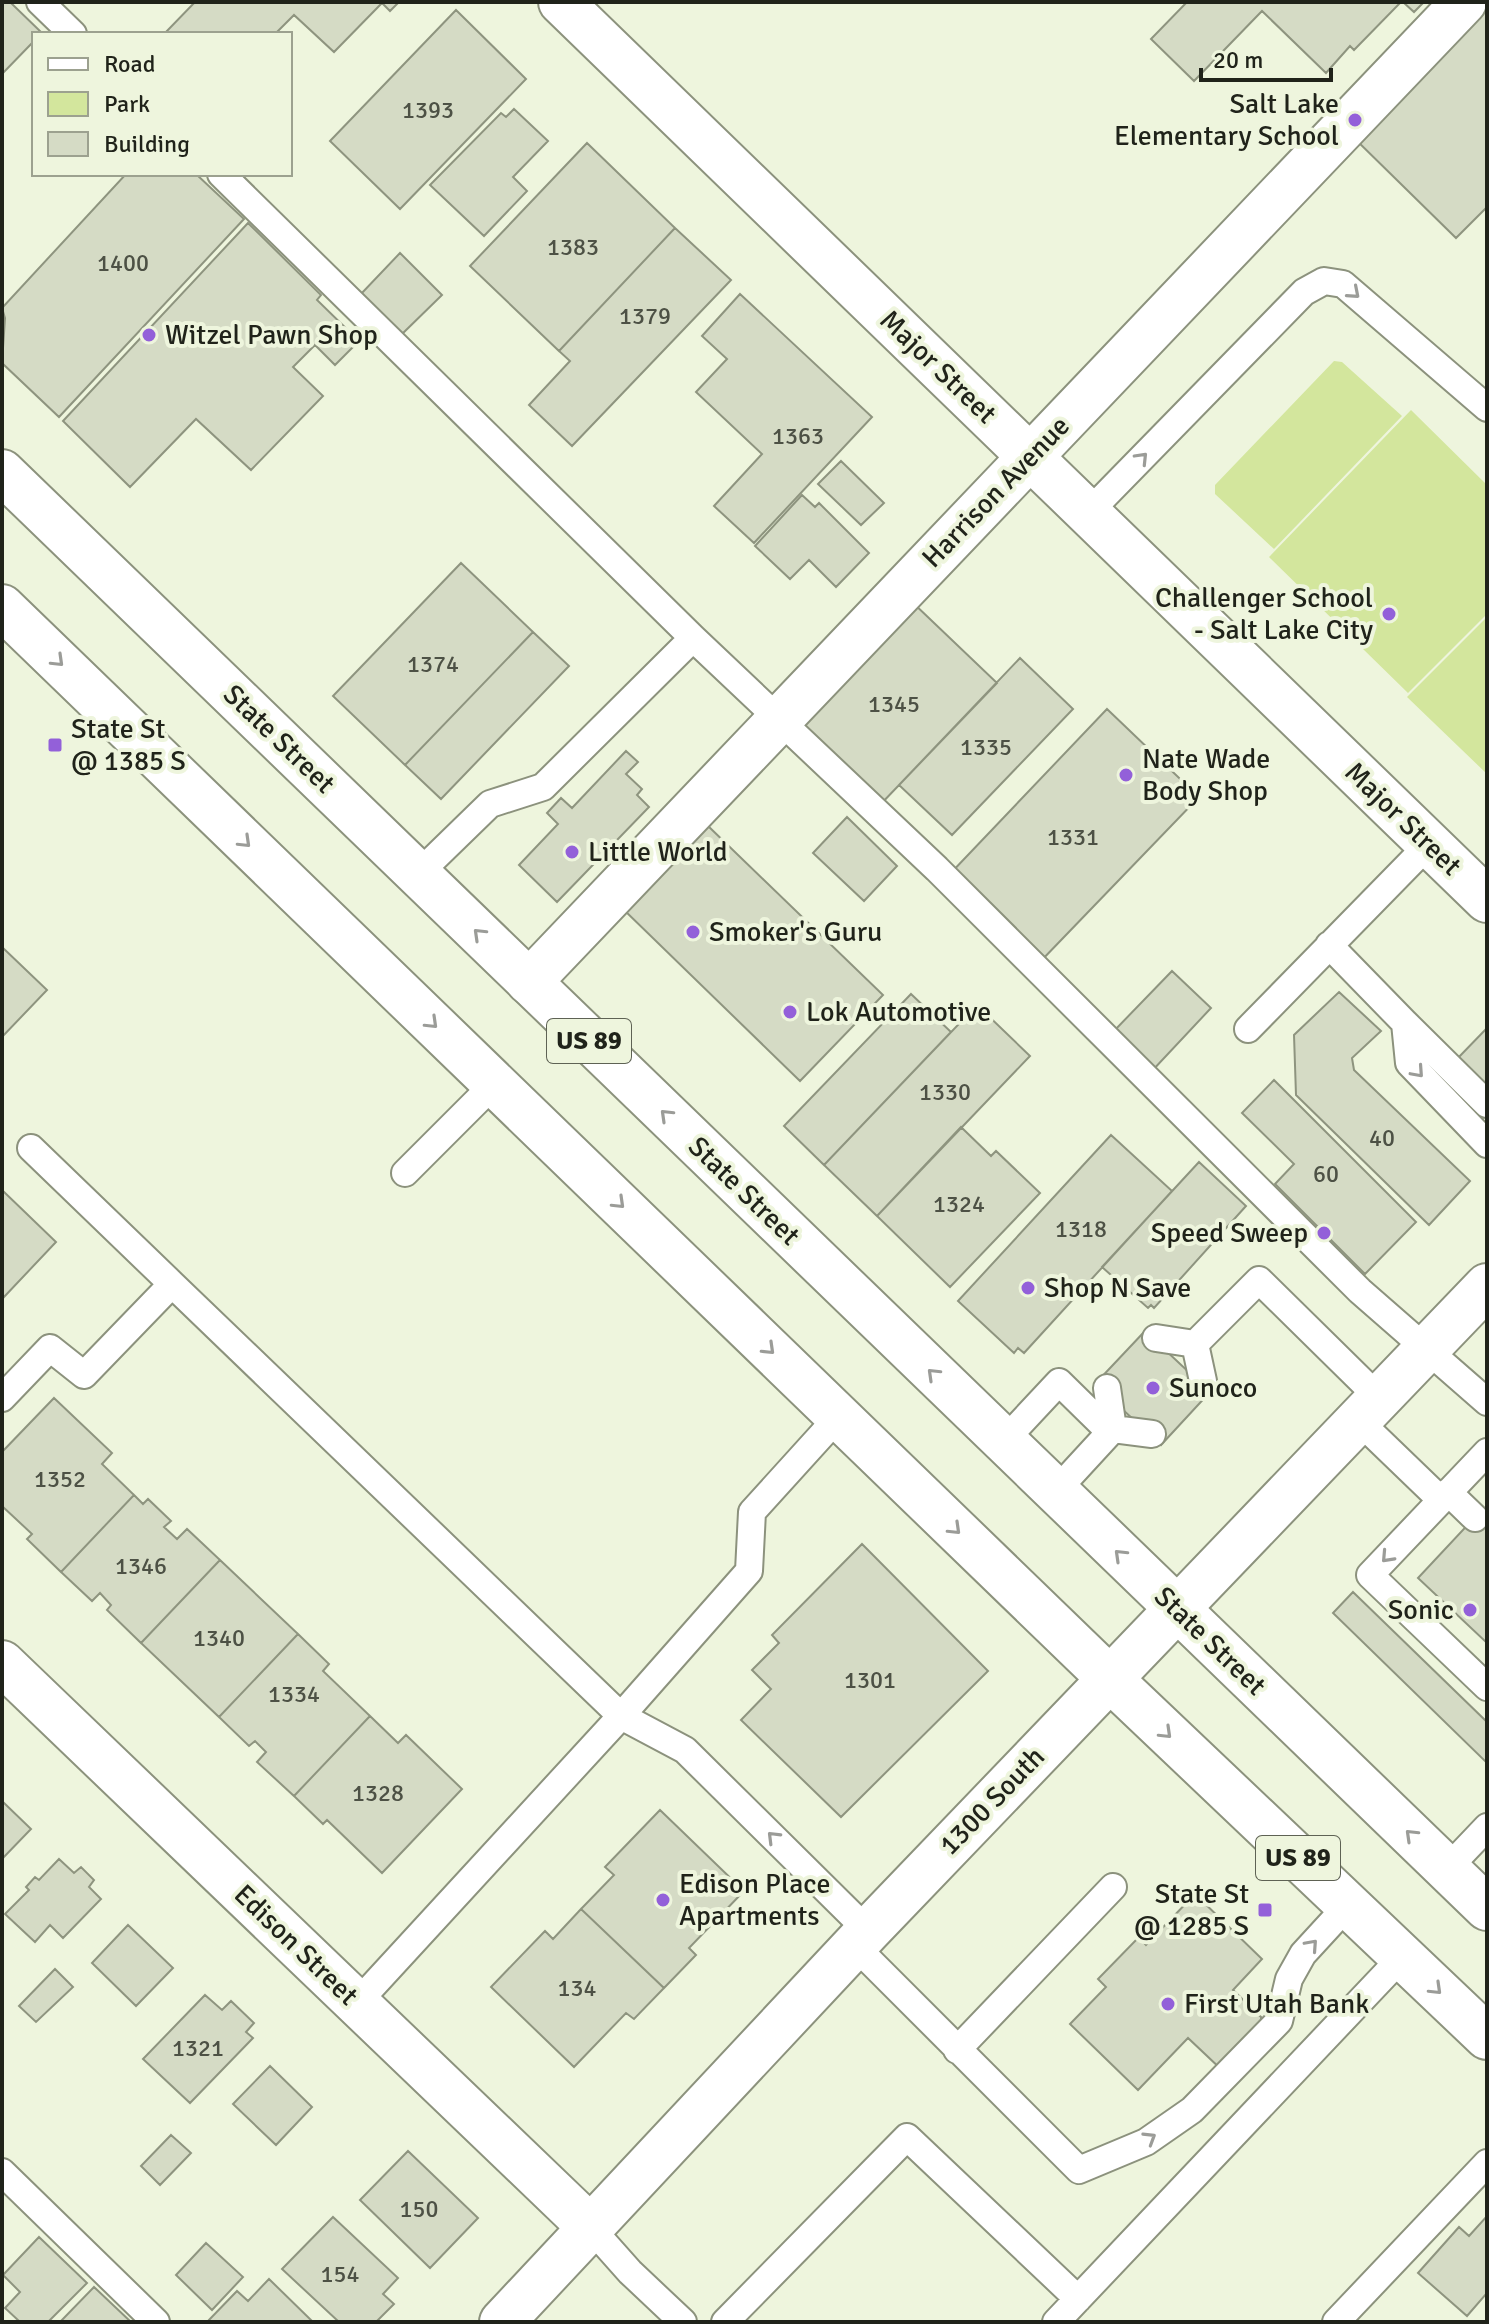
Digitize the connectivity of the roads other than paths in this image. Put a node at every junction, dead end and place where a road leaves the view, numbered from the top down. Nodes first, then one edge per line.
1 (40, 2) edge
2 (561, 2) edge
3 (1464, 2) edge
4 (71, 32) edge
5 (223, 176) edge
6 (1487, 408) edge
7 (1030, 457) junction
8 (2, 472) edge
9 (1088, 513) junction
10 (2, 607) edge
11 (693, 638) junction
12 (779, 720) junction
13 (1429, 844) junction
14 (418, 874) junction
15 (1487, 900) edge
16 (1329, 945) junction
17 (529, 982) junction
18 (1405, 1023) junction
19 (1248, 1029) dead end
20 (495, 1083) junction
21 (1487, 1104) edge
22 (1486, 1139) edge
23 (31, 1148) dead end
24 (405, 1173) dead end
25 (172, 1284) junction
26 (1487, 1286) edge
27 (1156, 1338) dead end
28 (1427, 1349) junction
29 (1187, 1352) junction
30 (1203, 1381) dead end
31 (1107, 1388) dead end
32 (2, 1398) edge
33 (1487, 1402) edge
34 (1369, 1409) junction
35 (839, 1416) junction
36 (1117, 1425) junction
37 (1152, 1434) dead end
38 (1003, 1442) junction
39 (1487, 1452) edge
40 (1055, 1492) junction
41 (1445, 1496) junction
42 (1475, 1518) dead end
43 (1176, 1609) junction
44 (2, 1663) edge
45 (1110, 1679) junction
46 (1487, 1687) edge
47 (621, 1716) junction
48 (1487, 1827) edge
49 (1447, 1869) junction
50 (1113, 1887) dead end
51 (1348, 1905) junction
52 (1487, 1908) edge
53 (862, 1939) junction
54 (1402, 1957) junction
55 (357, 2003) junction
56 (1487, 2037) edge
57 (957, 2050) junction
58 (1487, 2163) edge
59 (2, 2172) edge
60 (590, 2227) junction
61 (1078, 2299) junction
62 (156, 2322) edge
63 (502, 2322) edge
64 (683, 2322) edge
65 (725, 2322) edge
66 (1056, 2322) edge
67 (1336, 2322) edge

1 - 4 lane
2 - 7 main road, Major Street
3 - 7 main road, Harrison Avenue
5 - 11 lane
9 -> 6 lane
7 - 9 main road, Major Street
7 - 12 main road, Harrison Avenue
8 - 14 main road, State Street / US 89
9 - 13 main road, Major Street
10 -> 20 main road, US 89
11 - 12 lane
11 - 14 lane
12 - 17 main road, Harrison Avenue
12 - 28 lane
13 - 15 main road, Major Street
13 - 16 lane
17 -> 14 main road, State Street / US 89
16 - 18 lane
16 - 19 lane
38 -> 17 main road, State Street / US 89
18 - 21 lane
18 -> 22 lane
20 - 24 lane
20 -> 35 main road, US 89
23 - 25 lane
25 - 32 lane
25 - 47 lane
26 - 28 main road, 1300 South
27 - 29 lane
28 - 33 lane
28 - 34 main road, 1300 South
29 - 30 lane
29 - 34 lane
31 - 36 lane
34 - 41 lane
34 - 43 main road, 1300 South
35 -> 45 main road, US 89
35 - 47 lane
36 - 37 lane
36 - 38 lane
36 - 40 lane
38 - 40 main road, State Street / US 89
39 - 41 lane
43 -> 40 main road, State Street / US 89
41 - 42 lane
41 -> 46 lane
43 - 45 main road, 1300 South
49 -> 43 main road, State Street / US 89
44 - 55 main road, Edison Street
45 -> 51 main road, US 89
45 - 53 main road, 1300 South
53 -> 47 lane
47 - 55 lane
48 - 49 lane
49 - 52 main road, State Street / US 89
50 - 57 lane
51 - 54 main road, US 89
57 -> 51 lane
53 - 57 lane
53 - 60 main road, 1300 South
54 -> 56 main road, US 89
54 - 61 lane
55 - 60 main road, Edison Street
58 - 67 lane
59 - 62 lane
60 - 63 main road, 1300 South
60 - 64 lane
61 - 65 lane
61 - 66 lane

